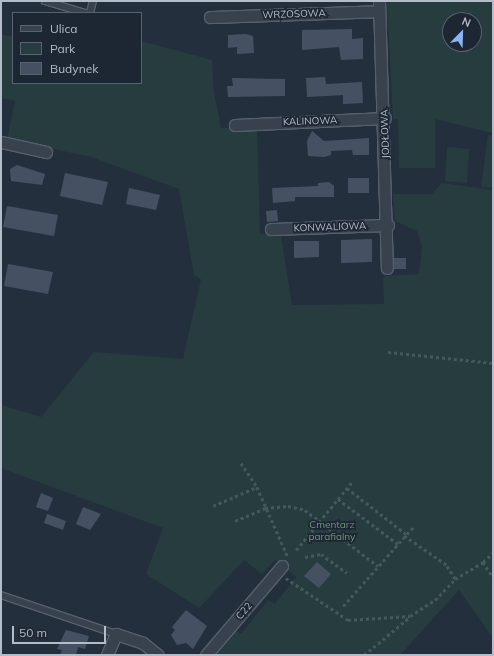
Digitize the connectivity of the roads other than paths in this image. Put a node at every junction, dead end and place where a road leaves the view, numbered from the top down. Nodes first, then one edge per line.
1 (45, 1) edge
2 (93, 1) edge
3 (379, 6) edge
4 (82, 12) edge
5 (90, 12) edge
6 (210, 17) dead end
7 (385, 118) junction
8 (235, 125) dead end
9 (1, 142) edge
10 (46, 152) dead end
11 (388, 225) junction
12 (271, 229) dead end
13 (387, 268) dead end
14 (283, 565) road end
15 (1, 595) edge
16 (116, 634) junction
17 (107, 655) edge
18 (158, 655) edge
19 (206, 655) edge

1 - 4 lane
2 - 5 lane
3 - 6 street, WRZOSOWA
3 - 7 street, JODŁOWA
7 - 8 street, KALINOWA
7 - 11 street, JODŁOWA
9 - 10 street
11 - 12 street, KONWALIOWA
11 - 13 street, JODŁOWA
14 - 19 street, C22
15 - 16 lane
16 - 17 street
16 - 18 street

